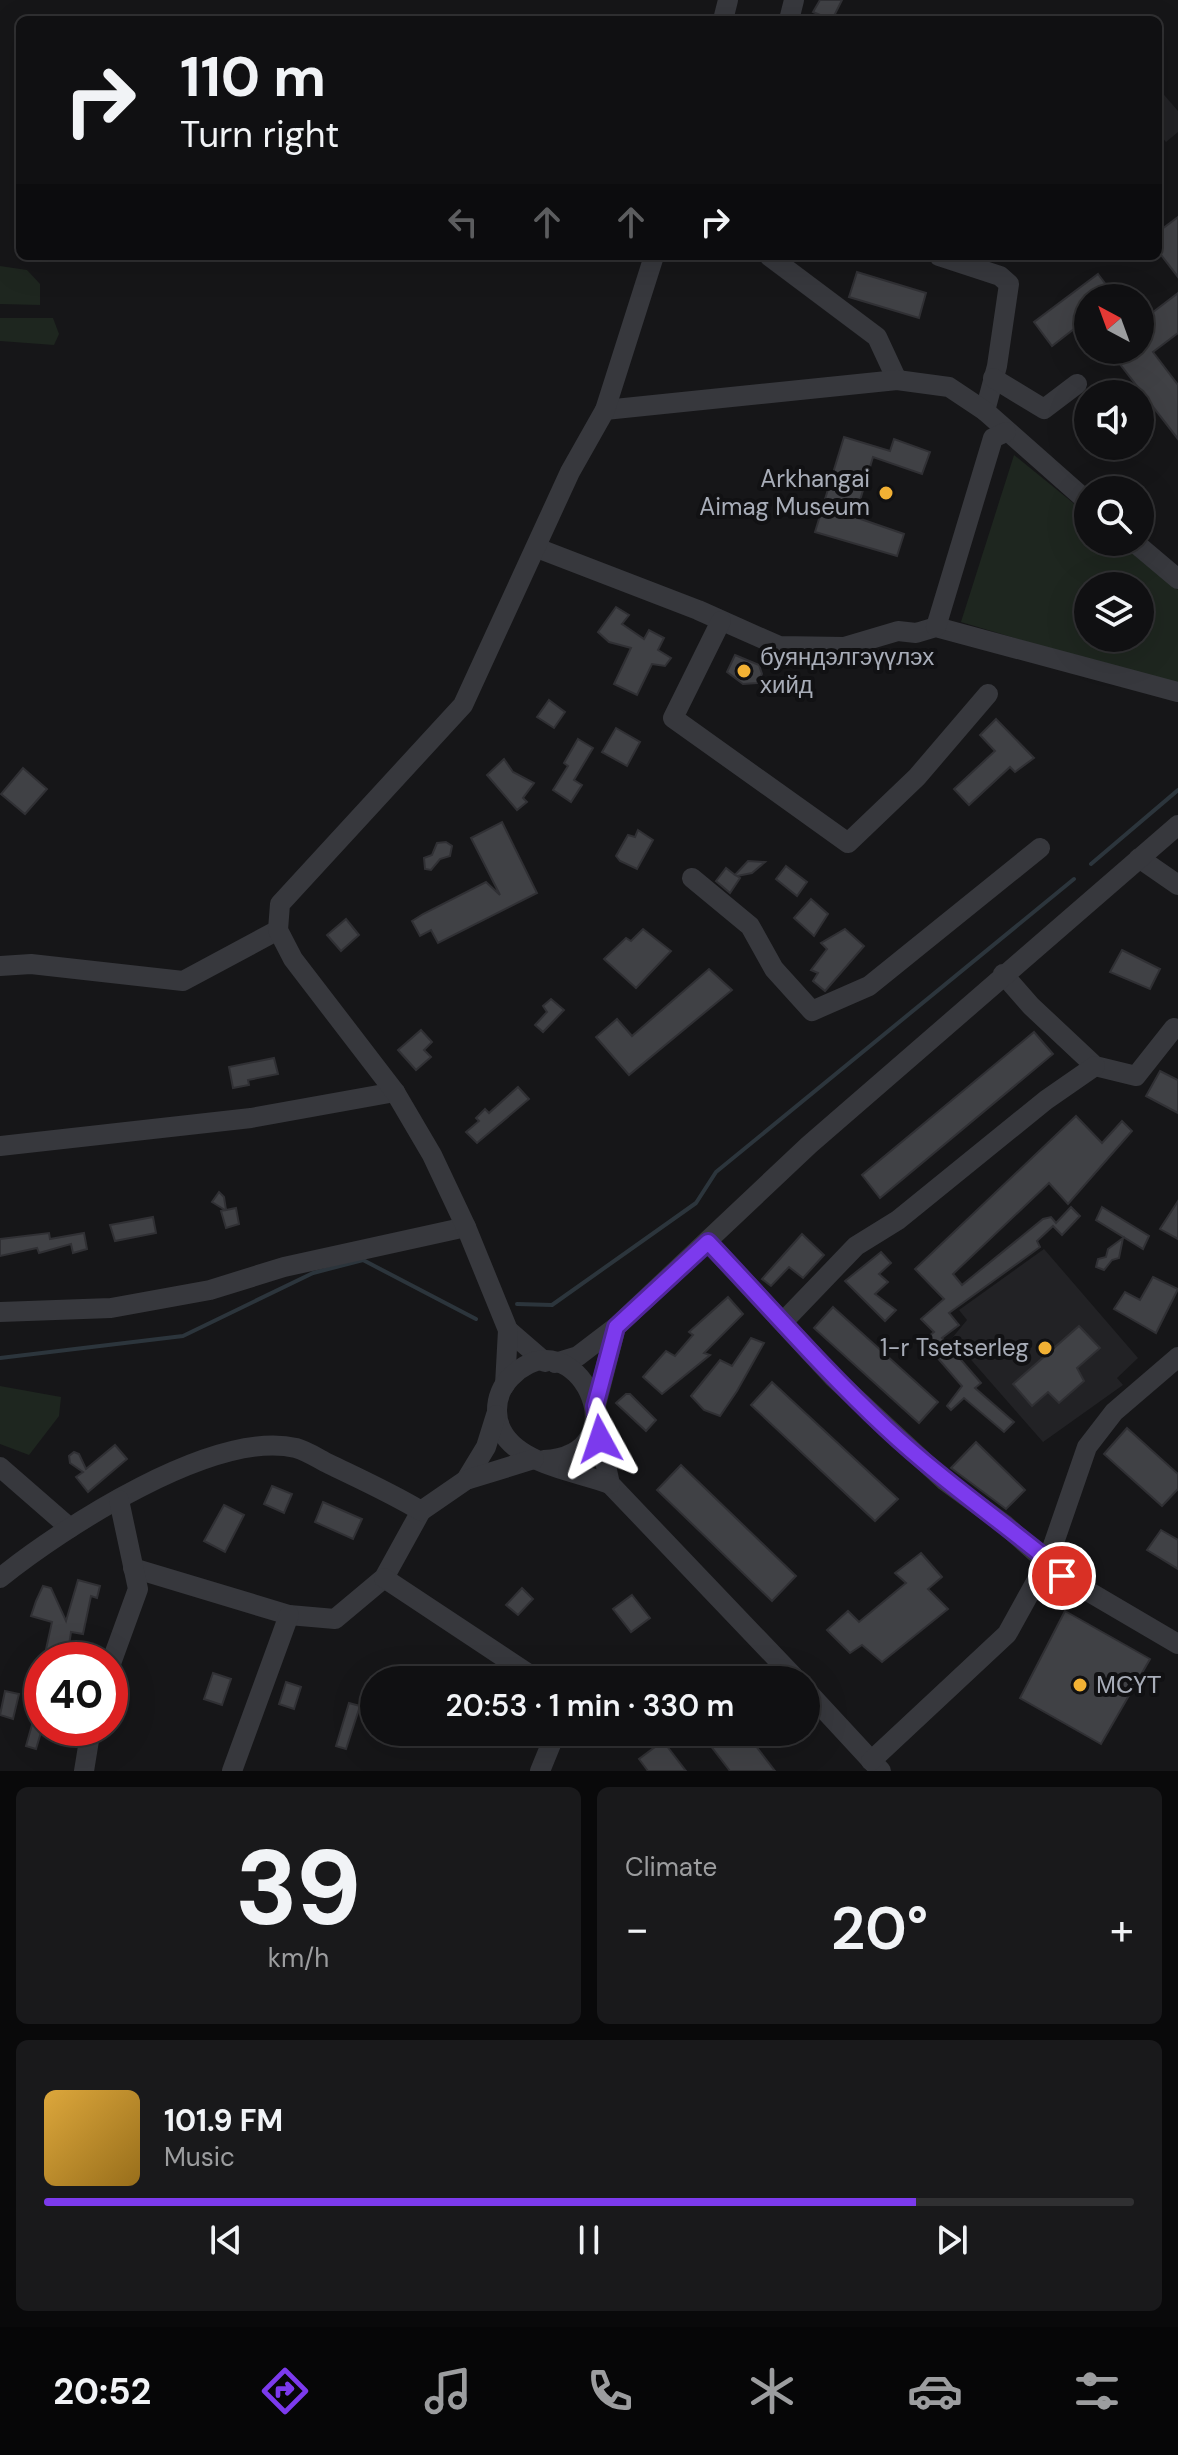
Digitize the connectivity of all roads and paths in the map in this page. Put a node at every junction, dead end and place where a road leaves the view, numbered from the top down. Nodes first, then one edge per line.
1 (653, 260) edge
2 (774, 260) edge
3 (951, 260) edge
4 (993, 378) junction
5 (897, 380) junction
6 (1074, 386) edge
7 (605, 410) junction
8 (985, 411) junction
9 (1006, 432) junction
10 (1074, 490) edge
11 (537, 548) junction
12 (1151, 556) edge
13 (1178, 579) edge
14 (721, 621) junction
15 (936, 627) junction
16 (1178, 692) edge
17 (988, 694) dead end
18 (1178, 825) edge
19 (1040, 848) dead end
20 (1139, 858) junction
21 (692, 878) dead end
22 (1178, 885) edge
23 (278, 930) junction
24 (0, 966) edge
25 (1003, 974) junction
26 (1177, 1026) edge
27 (1095, 1066) junction
28 (395, 1092) junction
29 (0, 1146) edge
30 (466, 1227) junction
31 (708, 1242) junction
32 (0, 1312) edge
33 (783, 1322) junction
34 (616, 1327) junction
35 (508, 1330) junction
36 (1178, 1357) edge
37 (550, 1362) junction
38 (505, 1385) junction
39 (595, 1411) junction
40 (497, 1413) junction
41 (539, 1460) junction
42 (0, 1467) edge
43 (466, 1480) junction
44 (610, 1484) junction
45 (119, 1500) junction
46 (421, 1511) junction
47 (70, 1528) junction
48 (1048, 1560) junction
49 (133, 1568) junction
50 (0, 1578) edge
51 (384, 1578) junction
52 (289, 1615) junction
53 (119, 1642) edge
54 (1178, 1644) edge
55 (517, 1666) edge
56 (784, 1666) edge
57 (820, 1705) edge
58 (88, 1746) edge
59 (550, 1746) edge
60 (876, 1766) edge
61 (84, 1771) edge
62 (232, 1771) edge
63 (540, 1771) edge

1 - 7 street
2 - 5 street
3 - 4 street
4 - 6 street
4 - 8 street
5 - 7 street
5 - 8 street
7 - 11 street
8 - 9 street
9 - 10 street
9 - 15 street
11 - 14 street
11 - 23 street
12 - 13 street
14 - 15 street
14 - 17 street
15 - 16 street
18 - 20 street
19 - 21 street
20 - 22 street
20 - 25 street
23 - 24 street
23 - 28 street
25 - 27 street
25 - 31 street
26 - 27 street
27 - 33 street
28 - 29 street
28 - 30 street
30 - 32 street
30 - 35 street
31 - 33 street
31 - 34 street
33 - 48 street
34 - 37 street
34 - 39 street
35 - 37 street
35 - 38 street
36 - 48 street
37 - 38 street
37 - 39 street
38 - 40 street
39 - 41 street
39 - 44 street
40 - 41 street
40 - 43 street
41 - 43 street
41 - 44 street
42 - 47 street
43 - 46 street
44 - 56 street
45 - 46 street
45 - 47 street
45 - 49 street
46 - 51 street
47 - 50 street
48 - 54 street
48 - 60 street
49 - 52 street
49 - 53 street
51 - 52 street
51 - 55 street
52 - 62 street
57 - 60 street
58 - 61 street
59 - 63 street

